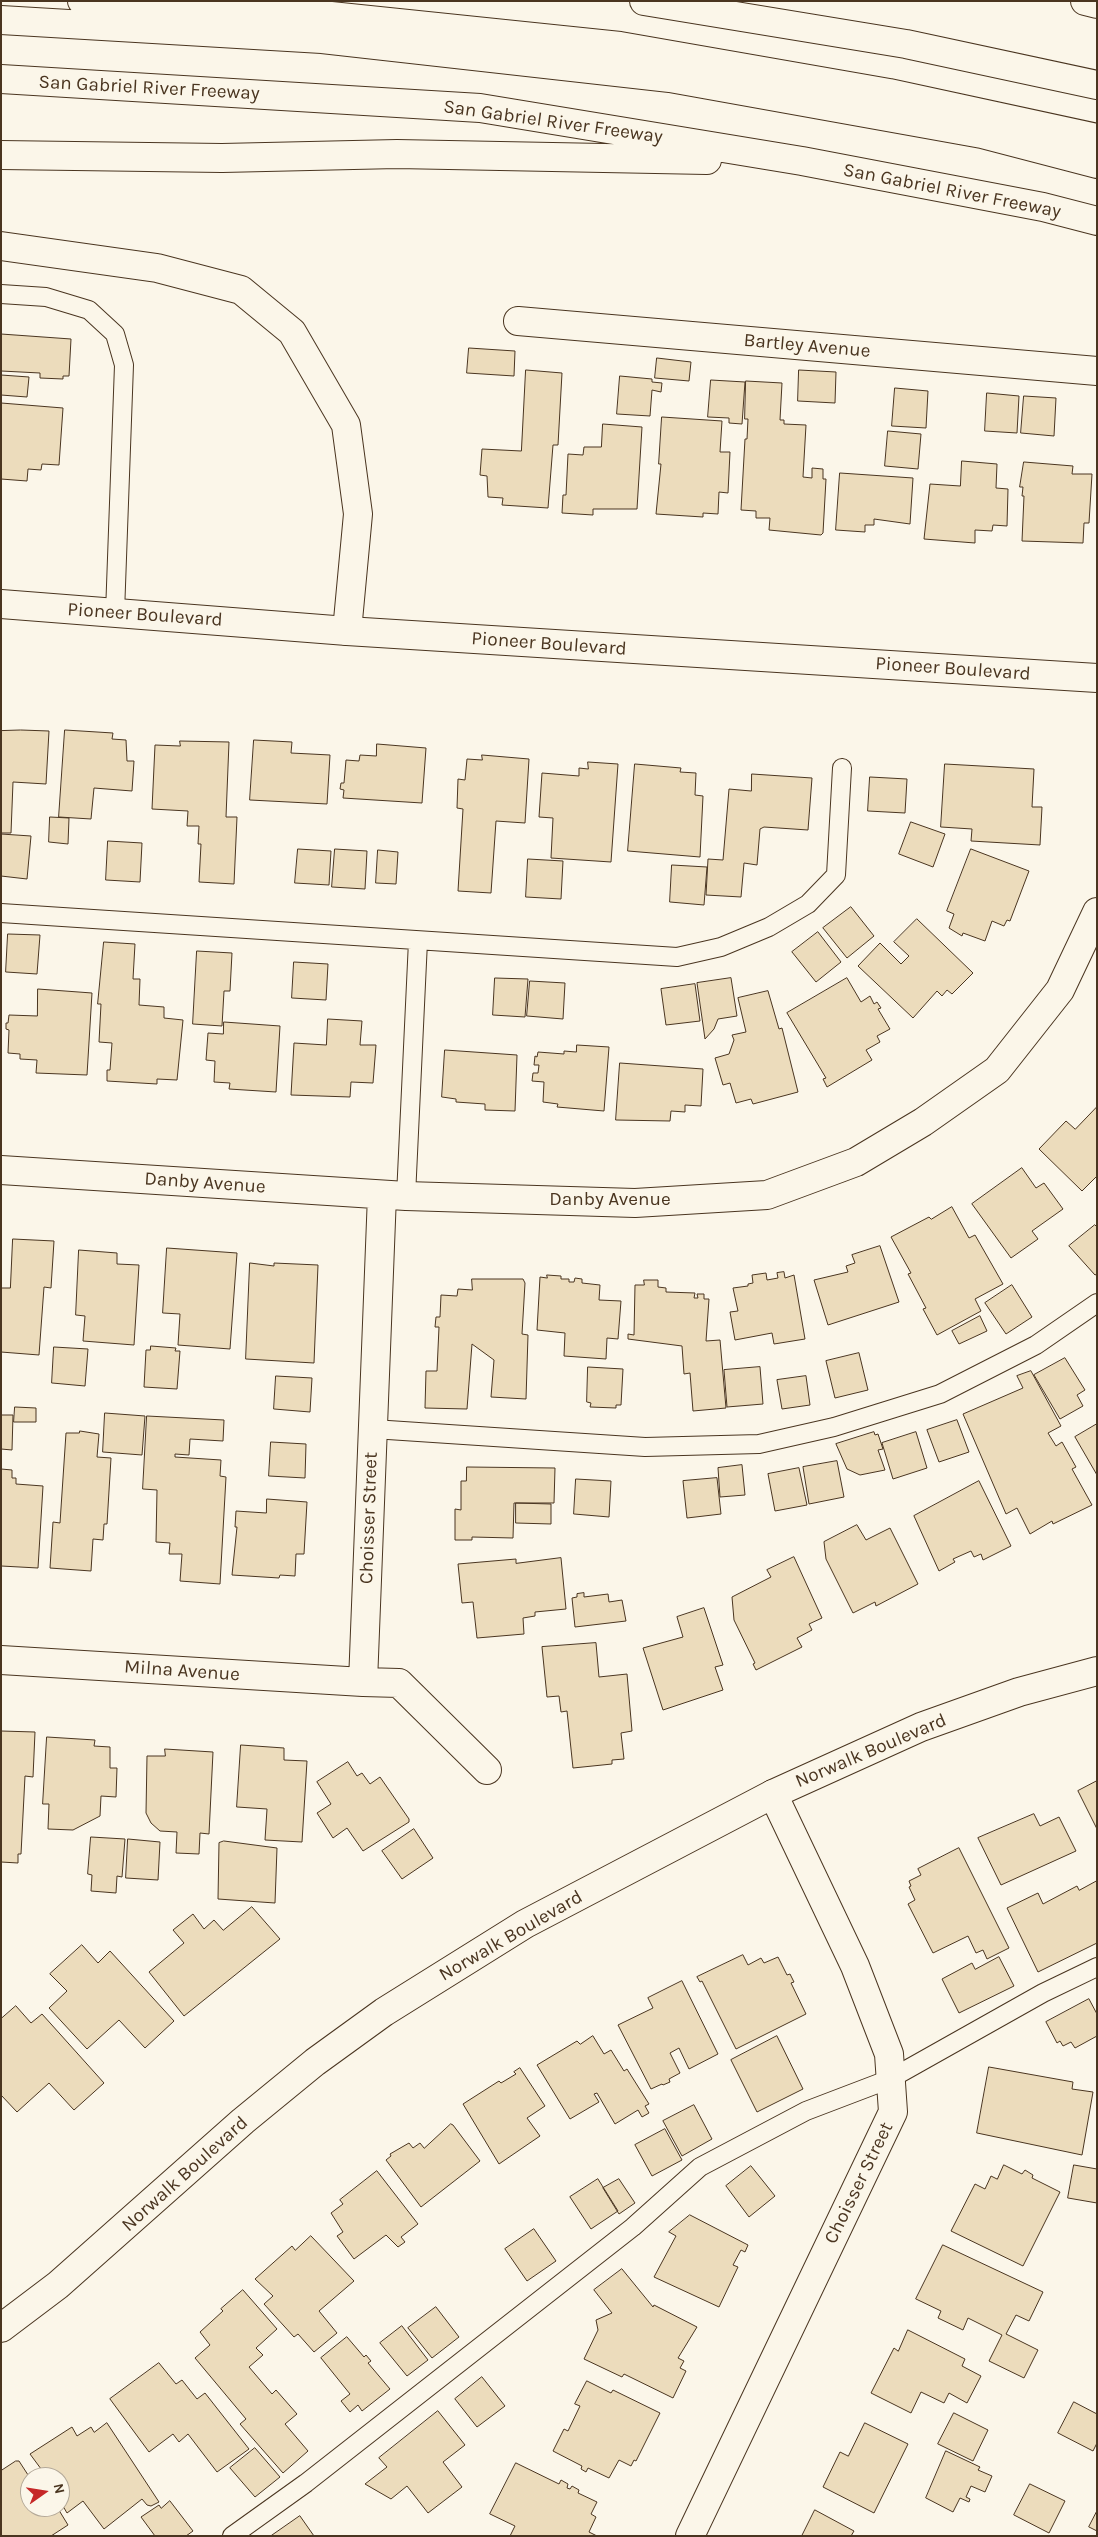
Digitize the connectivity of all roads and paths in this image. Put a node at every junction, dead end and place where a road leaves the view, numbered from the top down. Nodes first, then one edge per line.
1 (82, 1) edge
2 (644, 1) edge
3 (1085, 1) edge
4 (1097, 4) edge
5 (1, 20) edge
6 (1, 79) edge
7 (1097, 85) edge
8 (1097, 138) edge
9 (1, 155) edge
10 (802, 161) junction
11 (1097, 164) edge
12 (1097, 221) edge
13 (1, 246) edge
14 (1, 294) edge
15 (518, 321) dead end
16 (1097, 371) edge
17 (1, 604) edge
18 (115, 613) junction
19 (347, 631) junction
20 (1097, 678) edge
21 (842, 768) dead end
22 (1097, 912) edge
23 (1, 913) edge
24 (418, 941) junction
25 (1, 1170) edge
26 (394, 1195) junction
27 (1097, 1303) edge
28 (373, 1429) junction
29 (1, 1660) edge
30 (1097, 1671) edge
31 (363, 1682) junction
32 (487, 1770) dead end
33 (773, 1794) junction
34 (1097, 1967) edge
35 (890, 2079) junction
36 (1, 2328) edge
37 (232, 2536) edge
38 (690, 2536) edge

1 - 8 main road
2 - 7 main road
3 - 4 main road
5 - 11 main road
6 - 10 main road, San Gabriel River Freeway
9 - 10 main road
10 - 12 main road, San Gabriel River Freeway
13 - 19 main road
14 - 18 lane
15 - 16 main road, Bartley Avenue
17 - 18 main road, Pioneer Boulevard
18 - 19 main road, Pioneer Boulevard
19 - 20 main road, Pioneer Boulevard
21 - 24 lane
22 - 26 main road, Danby Avenue
23 - 24 lane
24 - 26 lane
25 - 26 main road, Danby Avenue
26 - 28 main road, Choisser Street
27 - 28 lane
28 - 31 main road, Choisser Street
29 - 31 main road, Milna Avenue
30 - 33 main road, Norwalk Boulevard
31 - 32 main road
33 - 35 main road, Choisser Street
33 - 36 main road, Norwalk Boulevard
34 - 35 lane
35 - 37 lane
35 - 38 main road, Choisser Street

